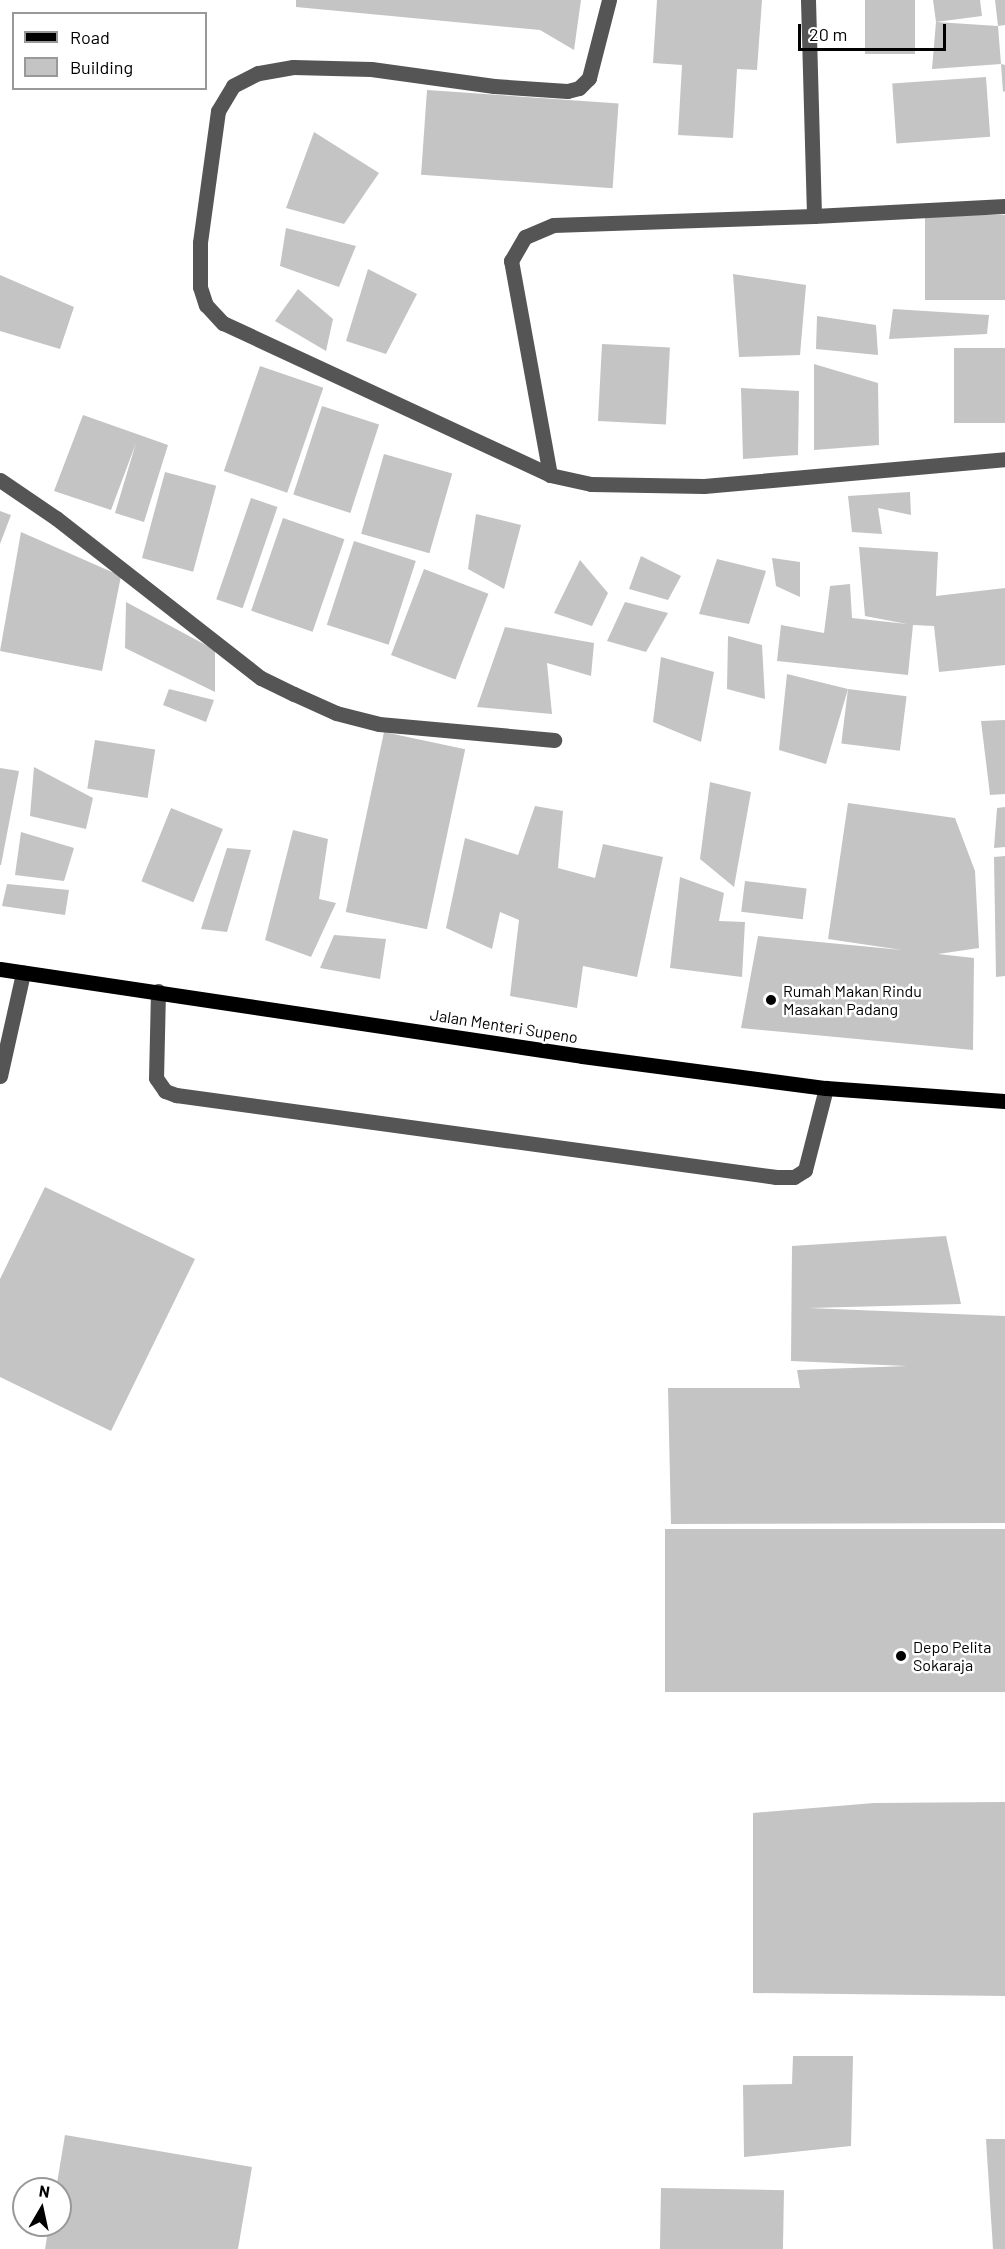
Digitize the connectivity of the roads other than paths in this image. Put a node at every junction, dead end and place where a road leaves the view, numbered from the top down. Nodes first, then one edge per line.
1 (609, 0) edge
2 (808, 0) edge
3 (1005, 206) edge
4 (814, 216) junction
5 (1005, 459) edge
6 (550, 475) junction
7 (0, 480) edge
8 (554, 740) dead end
9 (0, 969) edge
10 (23, 973) junction
11 (158, 991) junction
12 (0, 1076) edge
13 (826, 1088) junction
14 (1005, 1101) edge

1 - 6 street
2 - 4 street
3 - 4 street
4 - 6 street
5 - 6 street
7 - 8 street
9 - 10 main road, Jalan Menteri Supeno
10 - 11 main road, Jalan Menteri Supeno
10 - 12 street
11 - 13 main road, Jalan Menteri Supeno
11 - 13 street
13 - 14 main road, Jalan Menteri Supeno

